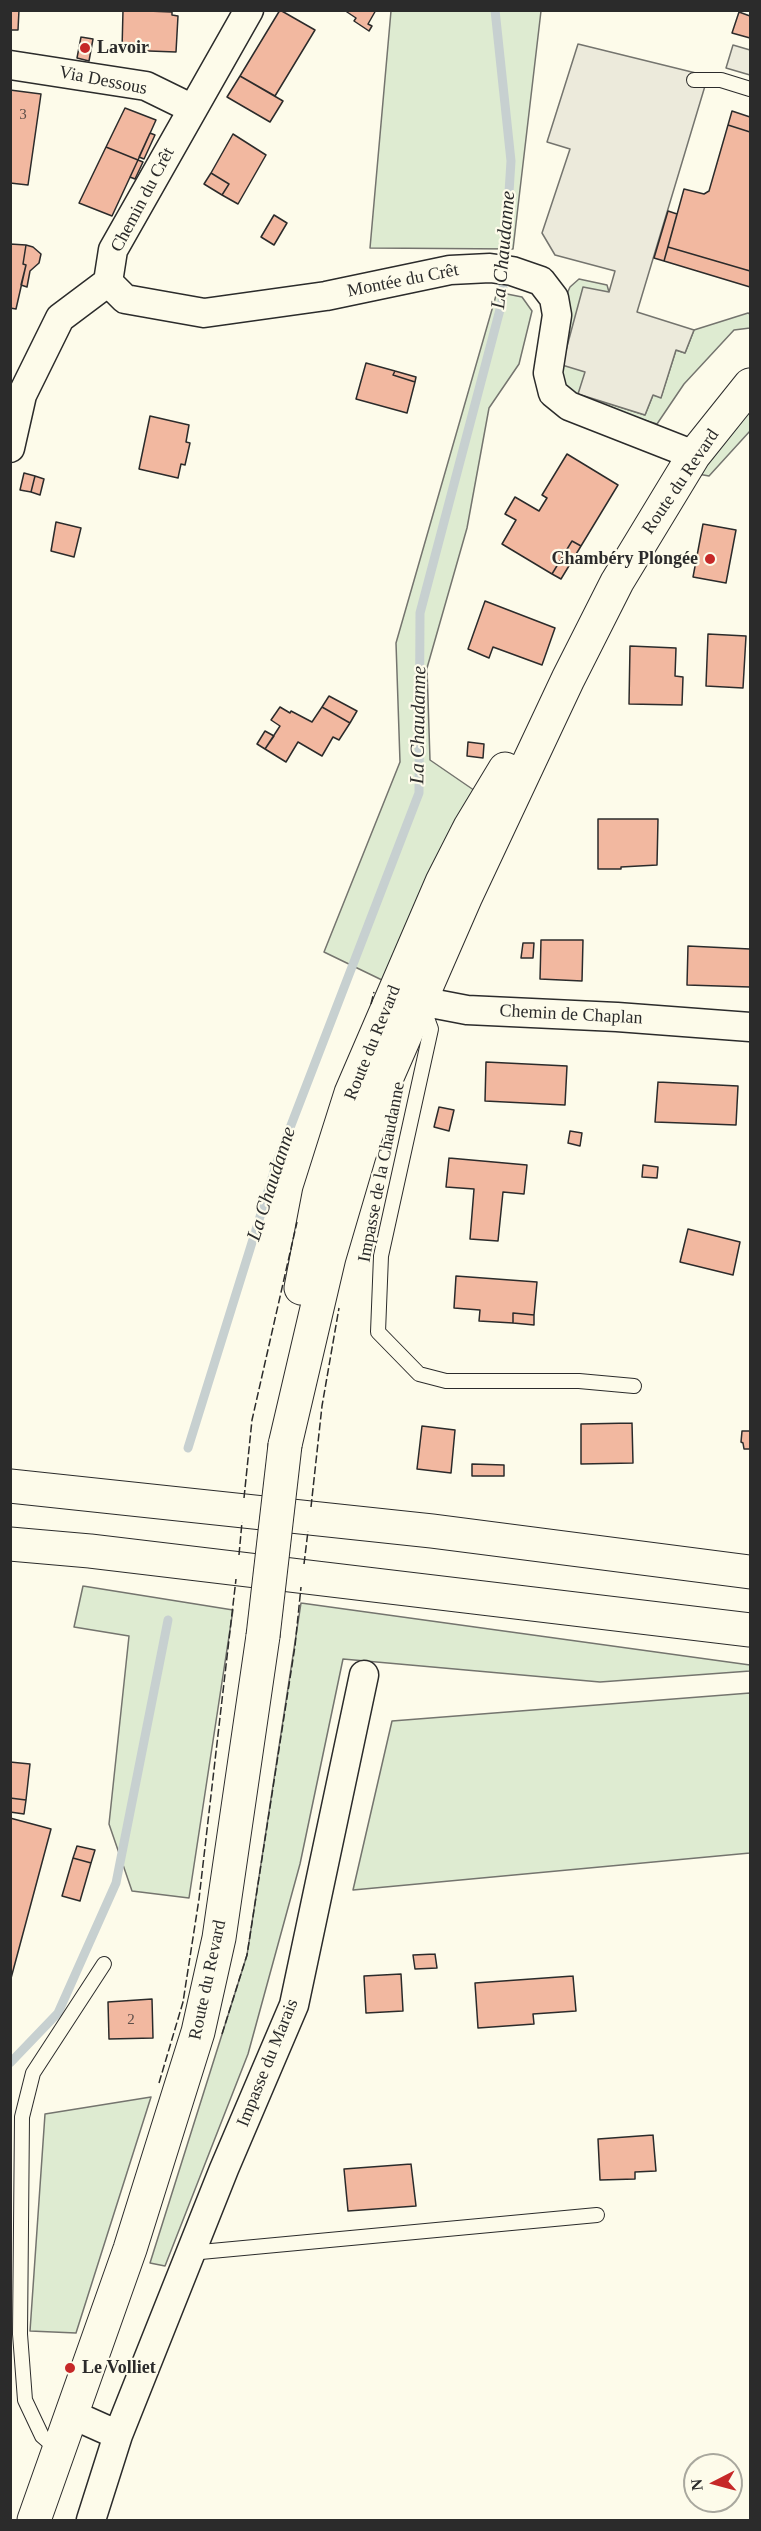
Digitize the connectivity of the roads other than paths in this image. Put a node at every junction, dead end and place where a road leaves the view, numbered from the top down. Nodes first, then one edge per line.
1 (249, 10) edge
2 (10, 65) edge
3 (694, 80) dead end
4 (750, 88) edge
5 (193, 109) junction
6 (108, 282) junction
7 (750, 385) edge
8 (10, 448) edge
9 (694, 455) junction
10 (407, 995) junction
11 (750, 1027) edge
12 (634, 1386) dead end
13 (10, 1486) edge
14 (10, 1544) edge
15 (750, 1572) edge
16 (750, 1630) edge
17 (364, 1675) dead end
18 (104, 1964) dead end
19 (16, 2117) edge
20 (597, 2215) dead end
21 (190, 2253) junction
22 (71, 2414) junction
23 (117, 2435) junction
24 (58, 2450) junction
25 (39, 2512) edge
26 (91, 2520) edge

1 - 5 street, Chemin du Crêt
2 - 5 street, Via Dessous
3 - 4 lane
5 - 6 street, Chemin du Crêt
6 - 8 street
6 - 9 street, Montée du Crêt
7 - 9 main road, Route du Revard
9 - 10 main road, Route du Revard
10 - 11 street, Chemin de Chaplan
10 - 12 lane, Impasse de la Chaudanne
10 - 22 main road, Route du Revard, bridge
13 - 15 main road
14 - 16 main road
17 - 21 street, Impasse du Marais
18 - 19 lane
19 - 24 lane
20 - 21 lane
21 - 23 street, Impasse du Marais
22 - 23 street
22 - 24 main road, Route du Revard
23 - 26 street, Impasse du Marais
24 - 25 main road, Route du Revard

